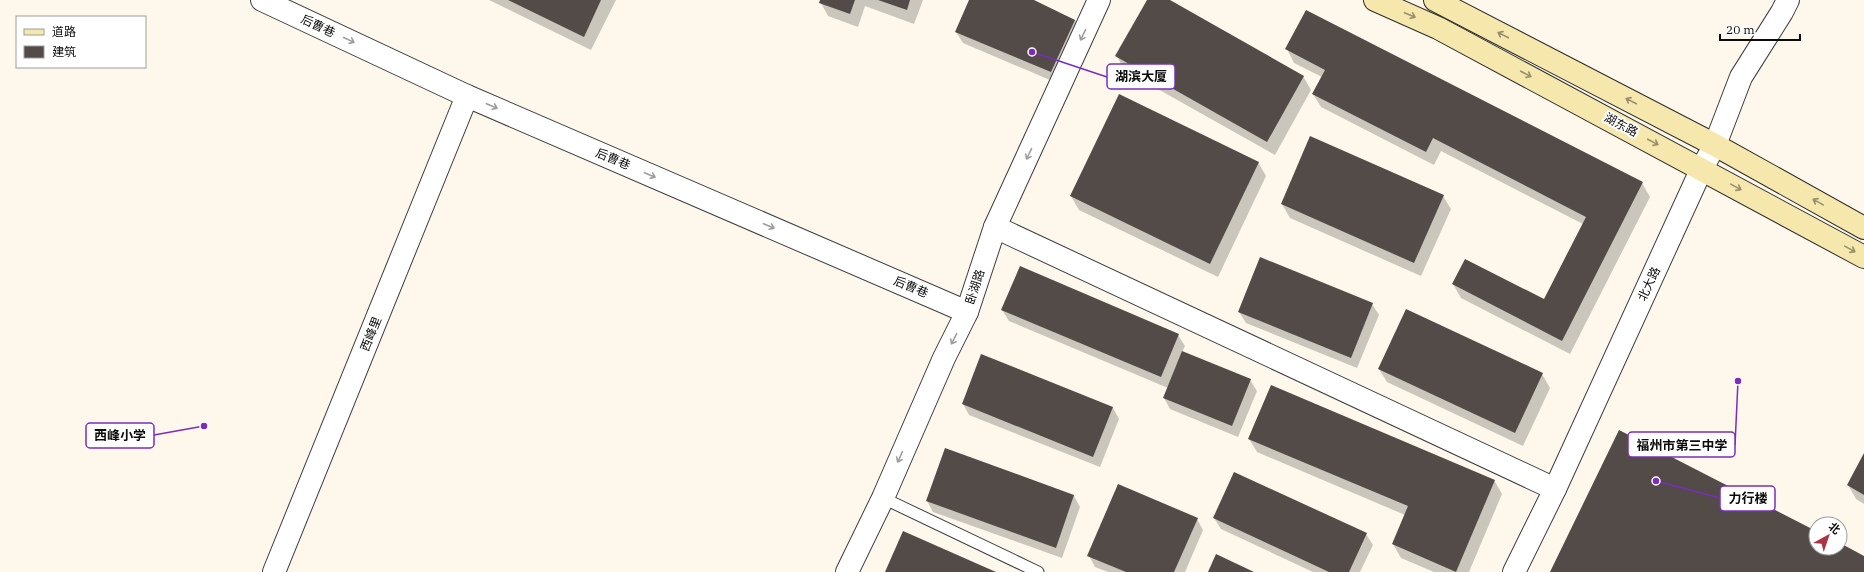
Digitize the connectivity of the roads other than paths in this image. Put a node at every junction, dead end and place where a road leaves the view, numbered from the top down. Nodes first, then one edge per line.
1 (262, 0) edge
2 (1099, 0) edge
3 (1375, 0) edge
4 (1435, 0) edge
5 (1788, 0) edge
6 (467, 96) junction
7 (1715, 145) junction
8 (1702, 168) junction
9 (995, 227) junction
10 (1864, 228) edge
11 (1864, 257) edge
12 (967, 312) junction
13 (1555, 489) junction
14 (883, 498) junction
15 (274, 572) edge
16 (847, 572) edge
17 (1038, 572) edge
18 (1514, 572) edge

1 -> 6 street, 后曹巷
2 -> 9 street, 卧湖路
3 -> 8 main road, 湖东路
7 -> 4 main road
5 - 7 street, 北大路
6 -> 12 street, 后曹巷
6 - 15 street, 西峰里
7 - 8 street, 北大路
10 -> 7 main road
8 -> 11 main road, 湖东路
8 - 13 street, 北大路
9 - 12 street, 卧湖路
9 - 13 street
12 -> 14 street, 卧湖路
13 - 18 street, 北大路
14 - 16 street, 卧湖路
14 - 17 lane

